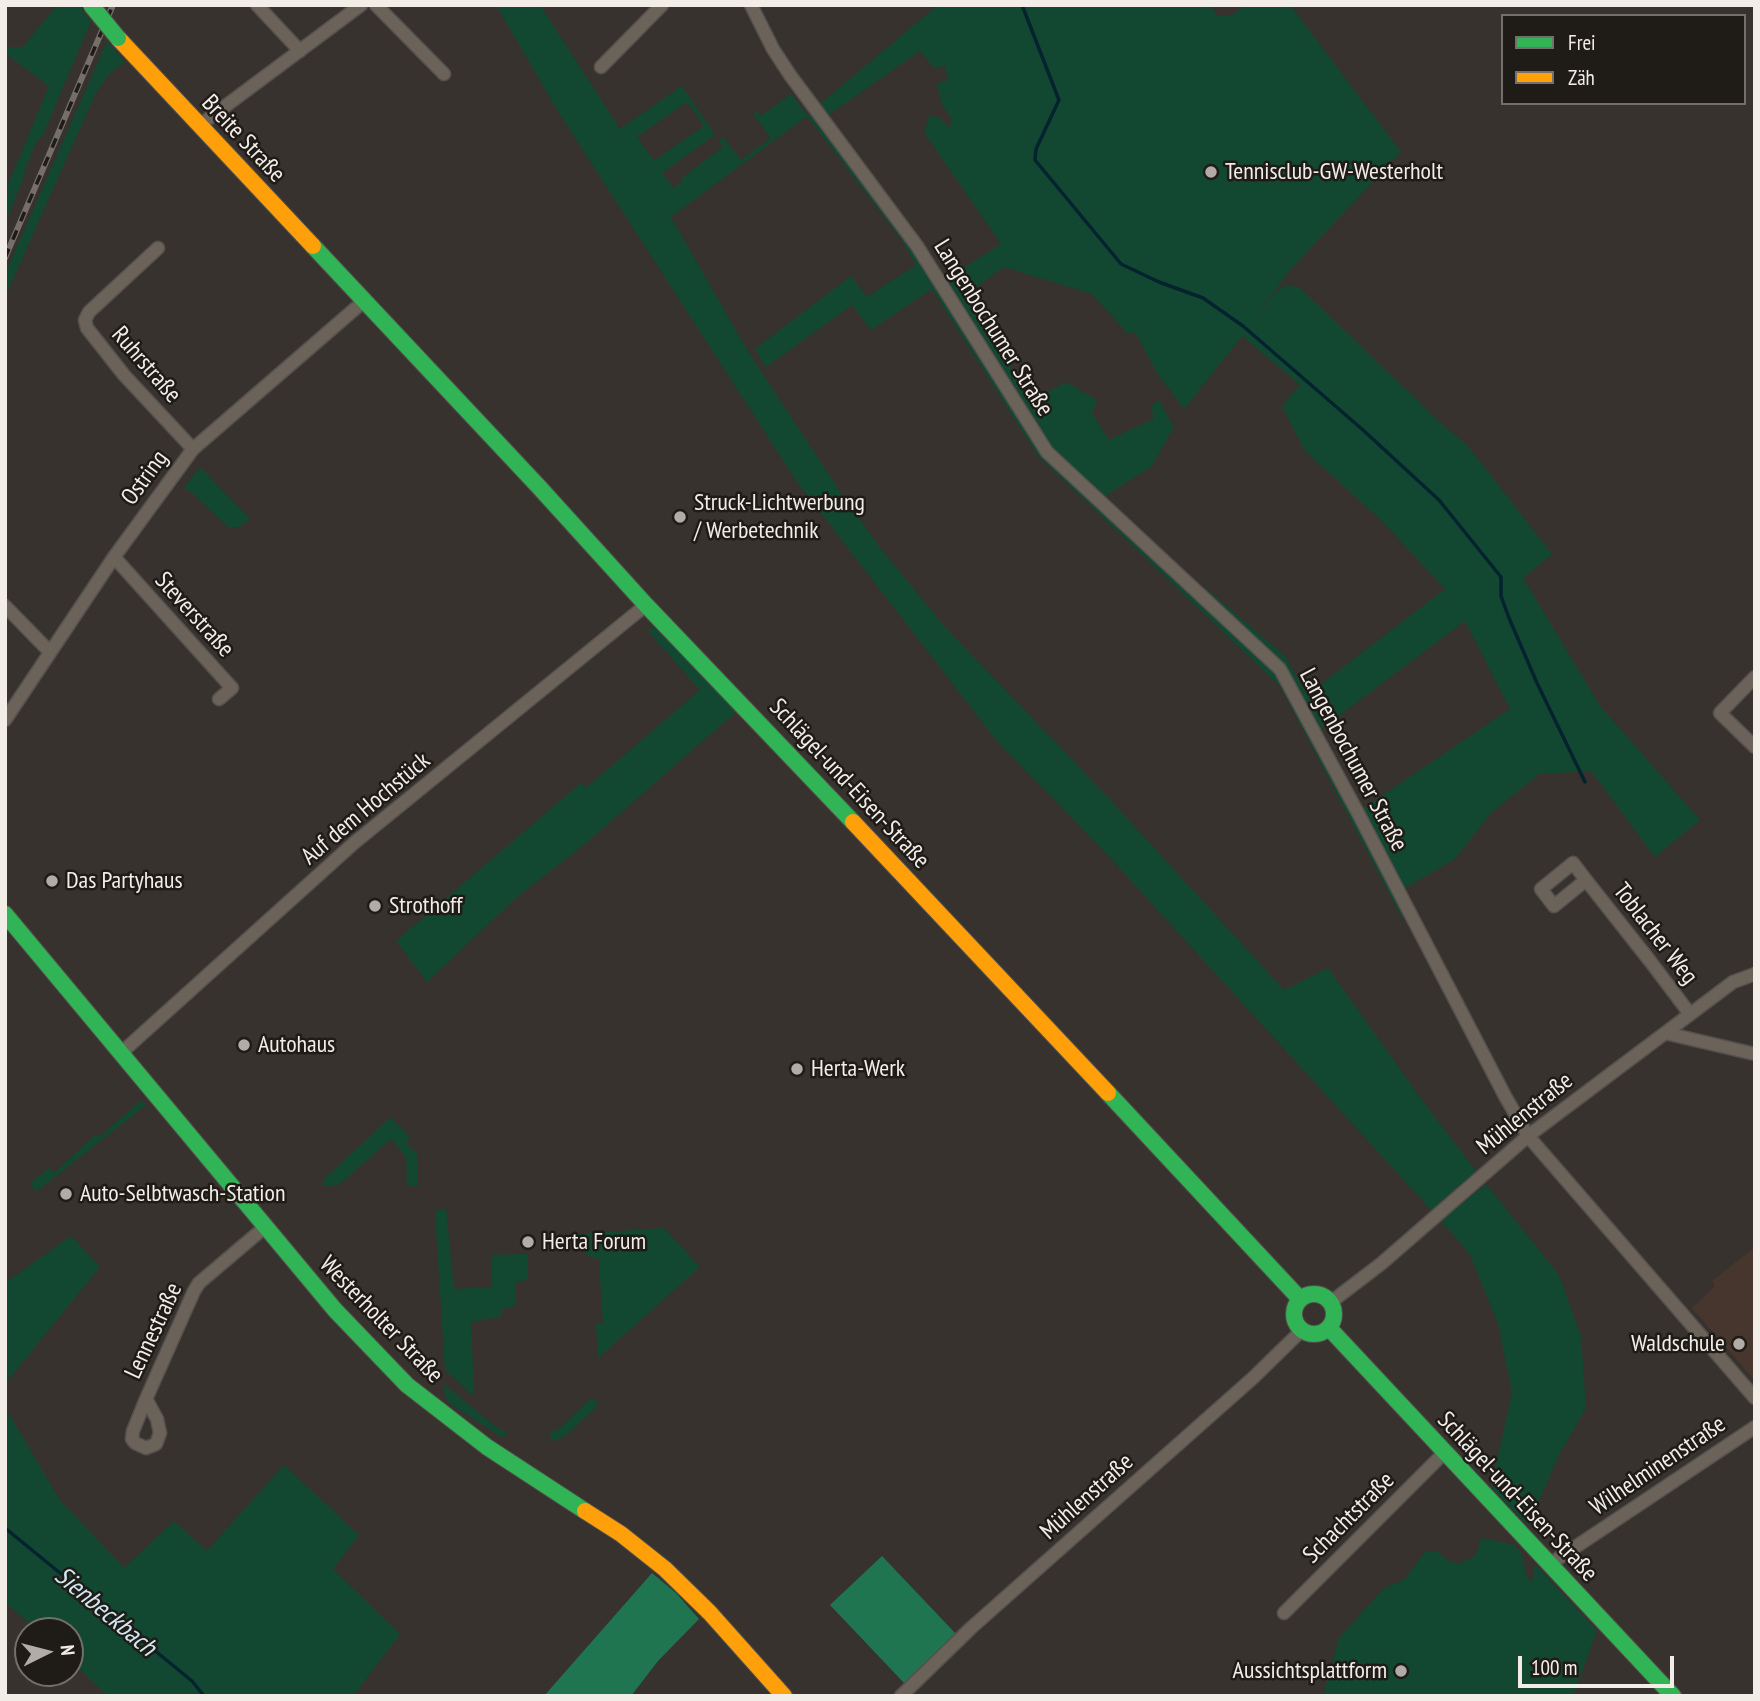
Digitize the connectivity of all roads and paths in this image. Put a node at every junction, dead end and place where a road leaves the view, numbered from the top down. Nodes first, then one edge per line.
1 (91, 5) edge
2 (257, 5) edge
3 (362, 5) edge
4 (376, 5) edge
5 (662, 5) edge
6 (751, 5) edge
7 (300, 51) junction
8 (601, 67) dead end
9 (444, 74) dead end
10 (200, 125) junction
11 (158, 248) dead end
12 (364, 301) junction
13 (192, 449) junction
14 (114, 556) junction
15 (646, 605) junction
16 (5, 606) edge
17 (50, 652) junction
18 (1755, 677) edge
19 (219, 699) dead end
20 (5, 720) edge
21 (1755, 747) edge
22 (1586, 880) dead end
23 (5, 914) edge
24 (1755, 974) edge
25 (1690, 1014) junction
26 (1665, 1033) junction
27 (121, 1053) junction
28 (1755, 1054) edge
29 (1528, 1136) junction
30 (265, 1227) junction
31 (1300, 1299) junction
32 (1331, 1302) junction
33 (1329, 1328) junction
34 (1302, 1331) junction
35 (1755, 1398) edge
36 (146, 1399) dead end
37 (1755, 1427) edge
38 (1444, 1453) junction
39 (1550, 1564) junction
40 (1284, 1614) dead end
41 (784, 1696) edge
42 (901, 1696) edge
43 (1673, 1696) edge

1 - 10 street, Breite Straße, bridge
2 - 7 street
3 - 7 street
4 - 9 street
5 - 8 street
6 - 29 street, Langenbochumer Straße
7 - 10 street
10 - 12 street, Breite Straße
11 - 13 street, Ruhrstraße
12 - 13 street, Ostring
12 - 15 street, Schlägel-und-Eisen-Straße
13 - 14 street, Ostring
14 - 17 street, Ostring
14 - 19 street, Steverstraße
15 - 27 street, Auf dem Hochstück
15 - 31 street, Schlägel-und-Eisen-Straße
16 - 17 street
17 - 20 street, Ostring
18 - 21 street
22 - 25 street, Toblacher Weg
23 - 27 street, Westerholter Straße
24 - 25 street, Mühlenstraße
25 - 26 street, Mühlenstraße
26 - 28 street
26 - 29 street, Mühlenstraße
27 - 30 street, Westerholter Straße
29 - 32 street, Mühlenstraße
29 - 35 street, Langenbochumer Straße
30 - 36 street, Lennestraße
30 - 41 street, Westerholter Straße
31 - 32 street
31 - 34 street
32 - 33 street
33 - 34 street
33 - 38 street, Schlägel-und-Eisen-Straße
34 - 42 street, Mühlenstraße
37 - 39 street, Wilhelminenstraße
38 - 39 street, Schlägel-und-Eisen-Straße
38 - 40 street, Schachtstraße
39 - 43 street, Schlägel-und-Eisen-Straße

